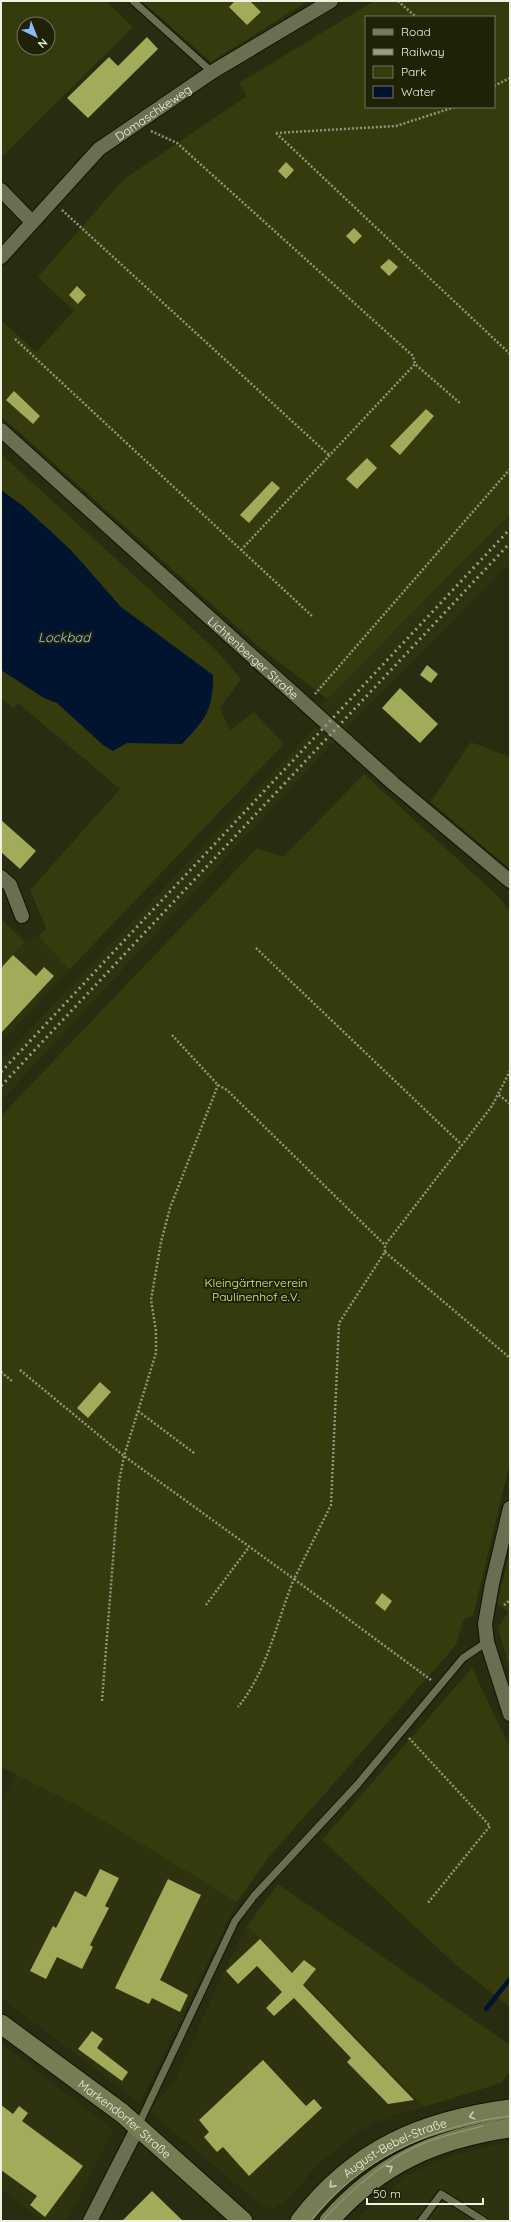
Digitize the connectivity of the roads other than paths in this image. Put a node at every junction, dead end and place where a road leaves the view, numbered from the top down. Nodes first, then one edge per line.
1 (133, 1) edge
2 (331, 1) edge
3 (212, 72) junction
4 (1, 190) edge
5 (32, 222) junction
6 (1, 257) edge
7 (1, 431) edge
8 (1, 878) edge
9 (510, 881) edge
10 (22, 916) dead end
11 (510, 1508) edge
12 (487, 1642) junction
13 (510, 1714) edge
14 (1, 2024) edge
15 (510, 2109) edge
16 (138, 2127) junction
17 (510, 2128) edge
18 (90, 2221) edge
19 (243, 2221) edge
20 (300, 2221) edge
21 (329, 2221) edge
22 (422, 2221) edge
23 (484, 2221) edge

1 - 3 lane
2 - 3 street, Damaschkeweg
3 - 5 street, Damaschkeweg
4 - 5 street
5 - 6 street, Damaschkeweg
7 - 9 street, Lichtenberger Straße
8 - 10 street
11 - 12 street
12 - 13 street
12 - 16 lane
14 - 16 street, Markendorfer Straße
15 -> 20 street, August-Bebel-Straße
16 - 18 street
16 - 19 street, Markendorfer Straße
21 -> 17 street, August-Bebel-Straße
22 - 23 lane

